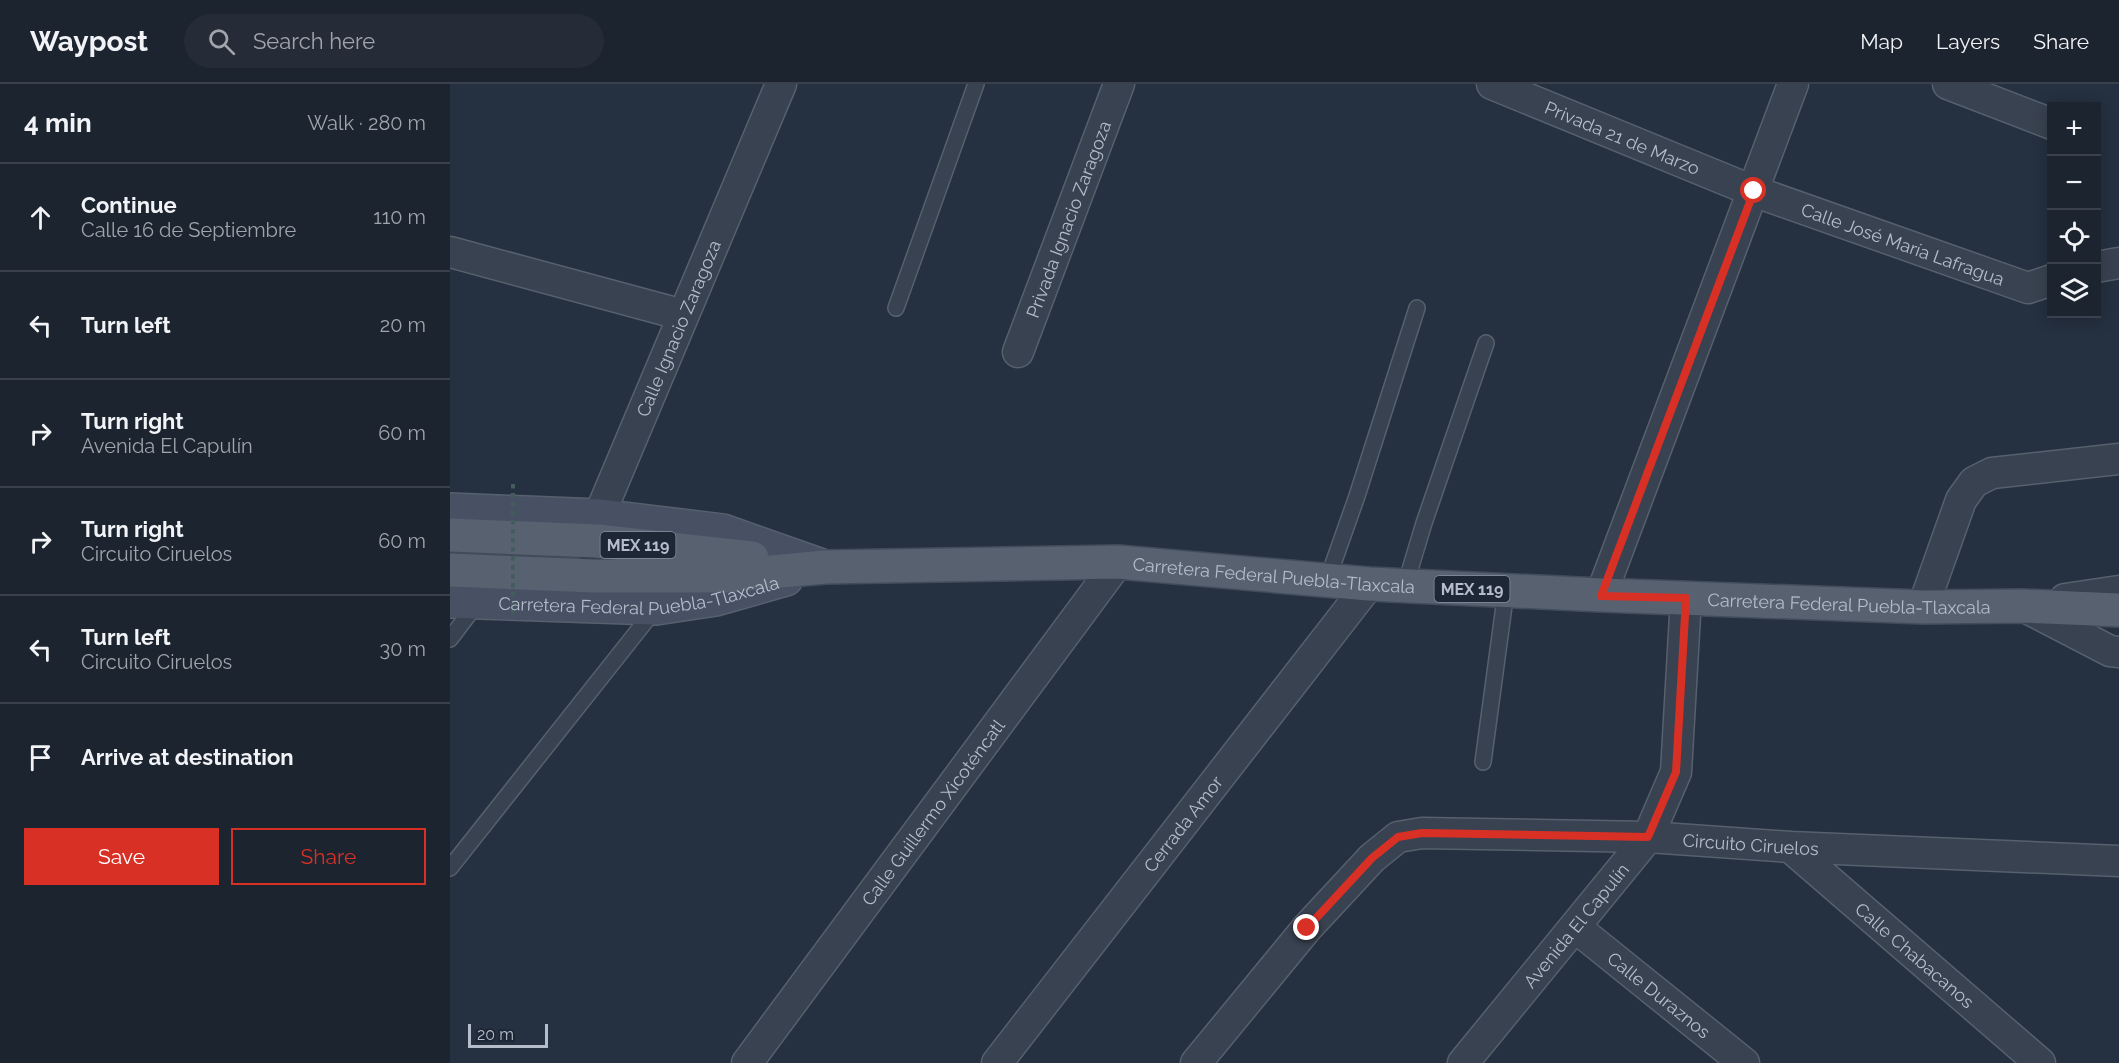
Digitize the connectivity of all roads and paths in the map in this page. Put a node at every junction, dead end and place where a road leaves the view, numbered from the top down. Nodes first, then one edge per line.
1 (781, 84) edge
2 (976, 84) edge
3 (1119, 84) edge
4 (1492, 84) edge
5 (1793, 84) edge
6 (1948, 84) edge
7 (2047, 122) edge
8 (1754, 191) junction
9 (450, 252) edge
10 (2119, 263) edge
11 (2101, 266) edge
12 (2047, 282) edge
13 (896, 308) dead end
14 (1418, 308) dead end
15 (683, 315) junction
16 (1486, 343) dead end
17 (1018, 352) dead end
18 (2119, 459) edge
19 (513, 484) dead end
20 (450, 510) edge
21 (598, 528) junction
22 (450, 535) edge
23 (1118, 562) junction
24 (825, 567) junction
25 (450, 570) edge
26 (594, 576) junction
27 (1327, 580) junction
28 (1370, 584) junction
29 (1405, 586) junction
30 (1506, 591) junction
31 (2119, 591) edge
32 (1601, 596) junction
33 (1686, 598) junction
34 (464, 601) edge
35 (2023, 606) junction
36 (1923, 607) junction
37 (656, 608) junction
38 (2119, 610) edge
39 (513, 617) dead end
40 (450, 639) edge
41 (2119, 652) edge
42 (1483, 762) dead end
43 (1648, 837) junction
44 (1790, 847) junction
45 (2119, 861) edge
46 (450, 868) edge
47 (1575, 927) junction
48 (747, 1063) edge
49 (997, 1063) edge
50 (1196, 1063) edge
51 (1463, 1063) edge
52 (1744, 1063) edge
53 (2040, 1063) edge

1 - 15 street, Calle Ignacio Zaragoza
2 - 13 lane
3 - 17 street, Privada Ignacio Zaragoza
4 - 8 street, Privada 21 de Marzo
5 - 8 street
6 - 7 street
8 - 12 street, Calle José María Lafragua
8 - 32 street
9 - 15 street
10 - 11 street
14 - 27 lane
15 - 21 street, Calle Ignacio Zaragoza
16 - 29 lane
18 - 36 street
19 - 39 path, bridge
20 - 21 main road, Carretera Federal Puebla-Tlaxcala
21 - 22 main road, Carretera Federal Puebla-Tlaxcala / MEX 119
21 - 24 main road, Carretera Federal Puebla-Tlaxcala / MEX 119
21 - 26 street, Calle Ignacio Zaragoza
23 - 24 main road, Carretera Federal Puebla-Tlaxcala / MEX 119
23 - 27 main road, Carretera Federal Puebla-Tlaxcala / MEX 119
23 - 48 street, Calle Guillermo Xicoténcatl
24 - 26 main road, Carretera Federal Puebla-Tlaxcala / MEX 119
24 - 37 main road, Carretera Federal Puebla-Tlaxcala
25 - 26 main road, Carretera Federal Puebla-Tlaxcala / MEX 119
27 - 28 main road, Carretera Federal Puebla-Tlaxcala / MEX 119
28 - 29 main road, Carretera Federal Puebla-Tlaxcala / MEX 119
28 - 49 street, Cerrada Amor
29 - 30 main road, Carretera Federal Puebla-Tlaxcala / MEX 119
30 - 32 main road, Carretera Federal Puebla-Tlaxcala / MEX 119
30 - 42 lane
31 - 35 street
32 - 33 main road, Carretera Federal Puebla-Tlaxcala / MEX 119
33 - 36 main road, Carretera Federal Puebla-Tlaxcala / MEX 119
33 - 43 street, Avenida El Capulín
34 - 37 main road, Carretera Federal Puebla-Tlaxcala
34 - 40 lane
35 - 36 main road, Carretera Federal Puebla-Tlaxcala / MEX 119
35 - 38 main road, Carretera Federal Puebla-Tlaxcala / MEX 119
35 - 41 street
37 - 46 lane
43 - 44 street, Circuito Ciruelos
43 - 47 street, Avenida El Capulín
43 - 50 street, Circuito Ciruelos
44 - 45 street, Circuito Ciruelos
44 - 53 street, Calle Chabacanos
47 - 51 street, Avenida El Capulín
47 - 52 street, Calle Duraznos

